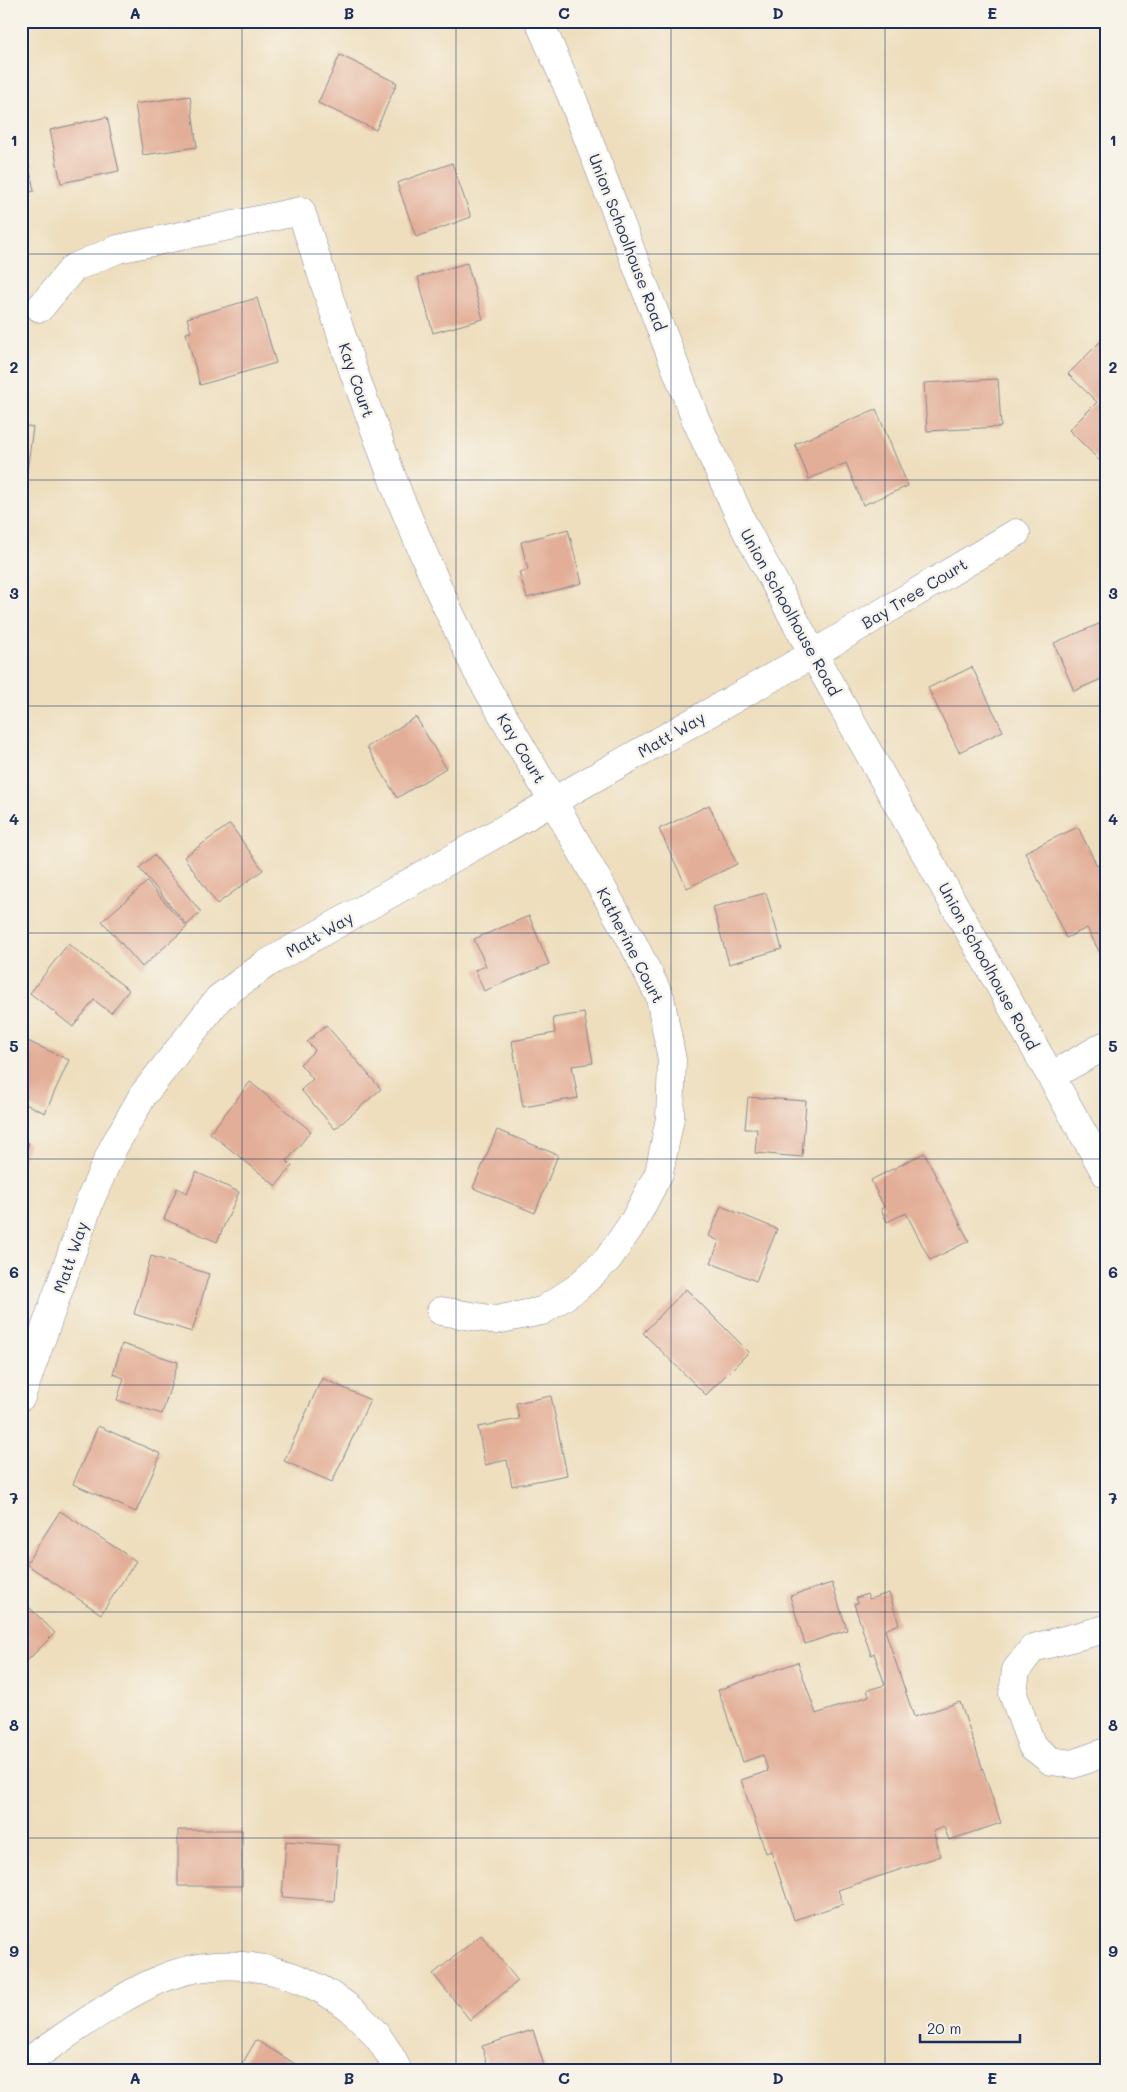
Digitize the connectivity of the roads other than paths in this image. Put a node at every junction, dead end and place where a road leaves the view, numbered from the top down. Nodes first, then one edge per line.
1 (538, 21) edge
2 (40, 308) dead end
3 (1016, 533) dead end
4 (813, 654) junction
5 (554, 801) junction
6 (1106, 1045) edge
7 (1051, 1076) junction
8 (1106, 1174) edge
9 (441, 1311) dead end
10 (21, 1398) edge
11 (1106, 1629) edge
12 (1106, 1752) edge
13 (28, 2061) dead end
14 (398, 2071) edge

1 - 4 street, Union Schoolhouse Road
2 - 5 street, Kay Court
3 - 4 street, Bay Tree Court
4 - 5 street, Matt Way
4 - 7 street, Union Schoolhouse Road
5 - 9 street, Katherine Court
5 - 10 street, Matt Way
6 - 7 street
7 - 8 street, Union Schoolhouse Road
11 - 12 street
13 - 14 street

